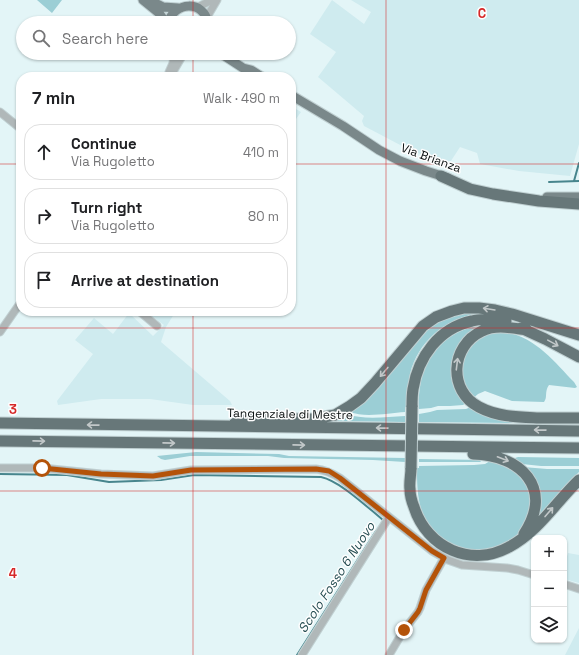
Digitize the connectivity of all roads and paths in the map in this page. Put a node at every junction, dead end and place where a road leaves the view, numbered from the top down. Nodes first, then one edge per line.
1 (143, 0) edge
2 (149, 0) edge
3 (212, 0) edge
4 (217, 0) edge
5 (194, 7) junction
6 (178, 8) junction
7 (161, 16) edge
8 (170, 16) edge
9 (205, 16) edge
10 (210, 16) edge
11 (173, 60) edge
12 (180, 60) edge
13 (231, 60) edge
14 (241, 60) edge
15 (251, 70) junction
16 (170, 72) edge
17 (172, 72) edge
18 (254, 72) edge
19 (296, 97) edge
20 (0, 112) edge
21 (16, 125) edge
22 (441, 176) junction
23 (579, 197) edge
24 (579, 204) edge
25 (16, 309) edge
26 (145, 316) edge
27 (492, 320) junction
28 (540, 323) junction
29 (157, 326) dead end
30 (527, 330) junction
31 (0, 332) edge
32 (579, 335) edge
33 (579, 357) edge
34 (579, 418) edge
35 (0, 423) edge
36 (224, 426) junction
37 (579, 431) edge
38 (0, 441) edge
39 (426, 446) junction
40 (579, 448) edge
41 (0, 468) edge
42 (579, 480) edge
43 (388, 516) junction
44 (521, 539) junction
45 (444, 558) junction
46 (531, 574) edge
47 (567, 585) edge
48 (579, 589) edge
49 (302, 655) edge
50 (388, 655) edge

1 - 7 main road
2 - 6 main road
3 - 5 street
4 - 10 street
5 - 6 main road
5 - 9 main road
6 - 8 main road
11 - 16 street
12 - 17 street
13 - 15 main road
14 - 15 main road
15 - 18 main road
19 - 22 main road, Via Brianza
20 - 21 street
22 - 23 main road, Via Brianza
22 - 24 highway
25 - 31 street
26 - 29 street
27 - 28 highway
27 - 30 highway
27 - 44 highway, bridge
28 - 32 highway
28 -> 36 highway
30 -> 33 highway
34 -> 30 highway
36 -> 35 highway, Tangenziale di Mestre
37 -> 36 highway, Tangenziale di Mestre
38 -> 39 highway
39 - 40 highway
39 -> 44 highway
41 - 43 street
44 -> 42 highway
43 - 45 street
43 - 49 street
45 - 46 street
45 - 50 street
47 - 48 street

